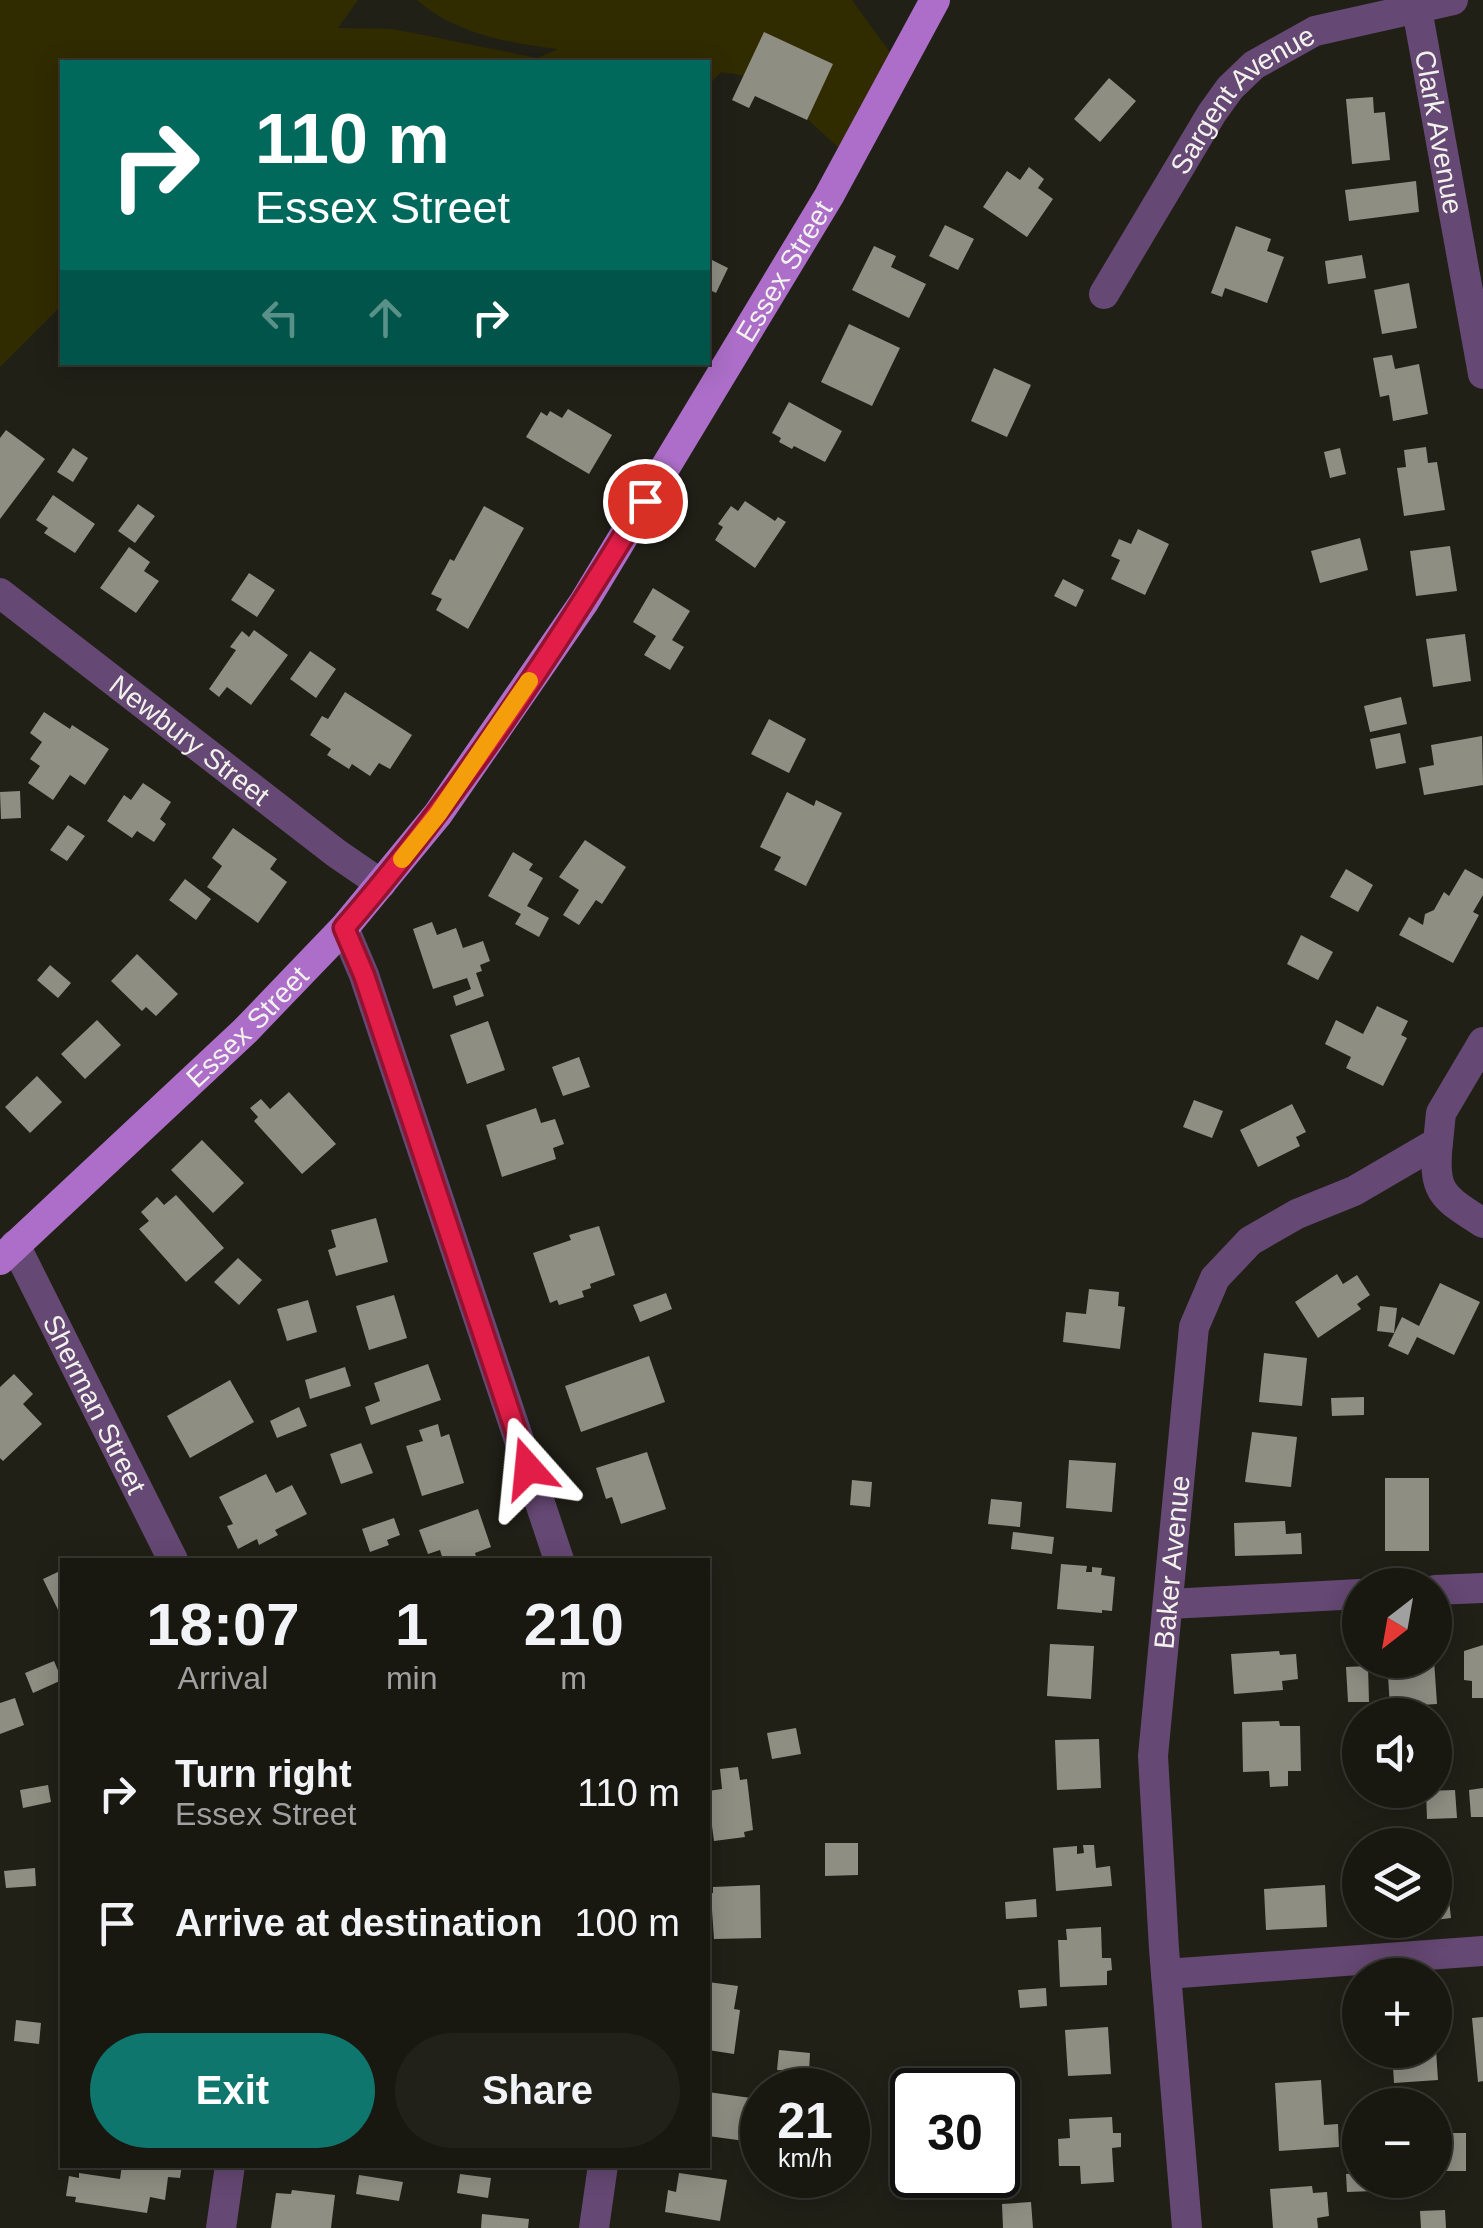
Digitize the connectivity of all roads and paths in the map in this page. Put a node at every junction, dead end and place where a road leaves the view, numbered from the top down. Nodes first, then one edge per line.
1 (935, 0) edge
2 (1454, 0) edge
3 (1417, 9) junction
4 (1104, 294) dead end
5 (1483, 374) edge
6 (0, 594) edge
7 (34, 620) junction
8 (0, 626) edge
9 (381, 884) junction
10 (344, 928) junction
11 (1483, 1042) edge
12 (1438, 1142) junction
13 (1483, 1223) edge
14 (8, 1253) edge
15 (172, 1558) edge
16 (558, 1558) edge
17 (1483, 1588) edge
18 (1452, 1589) edge
19 (1342, 1595) edge
20 (1169, 1604) junction
21 (1483, 1951) edge
22 (1166, 1974) junction
23 (230, 2168) edge
24 (603, 2168) edge
25 (221, 2228) edge
26 (594, 2228) edge
27 (1187, 2228) edge

1 - 9 main road, Essex Street
2 - 3 street, Sargent Avenue
3 - 4 street, Sargent Avenue
3 - 5 street, Clark Avenue
6 - 7 street, Newbury Street
7 - 8 street
7 - 9 street, Newbury Street
9 - 10 main road, Essex Street
10 - 14 main road, Essex Street
10 - 16 street
11 - 12 street
12 - 13 street
12 - 20 street, Baker Avenue
14 - 15 street, Sherman Street
17 - 18 street
19 - 20 street
20 - 22 street, Baker Avenue
21 - 22 street
22 - 27 street, Baker Avenue
23 - 25 street
24 - 26 street

